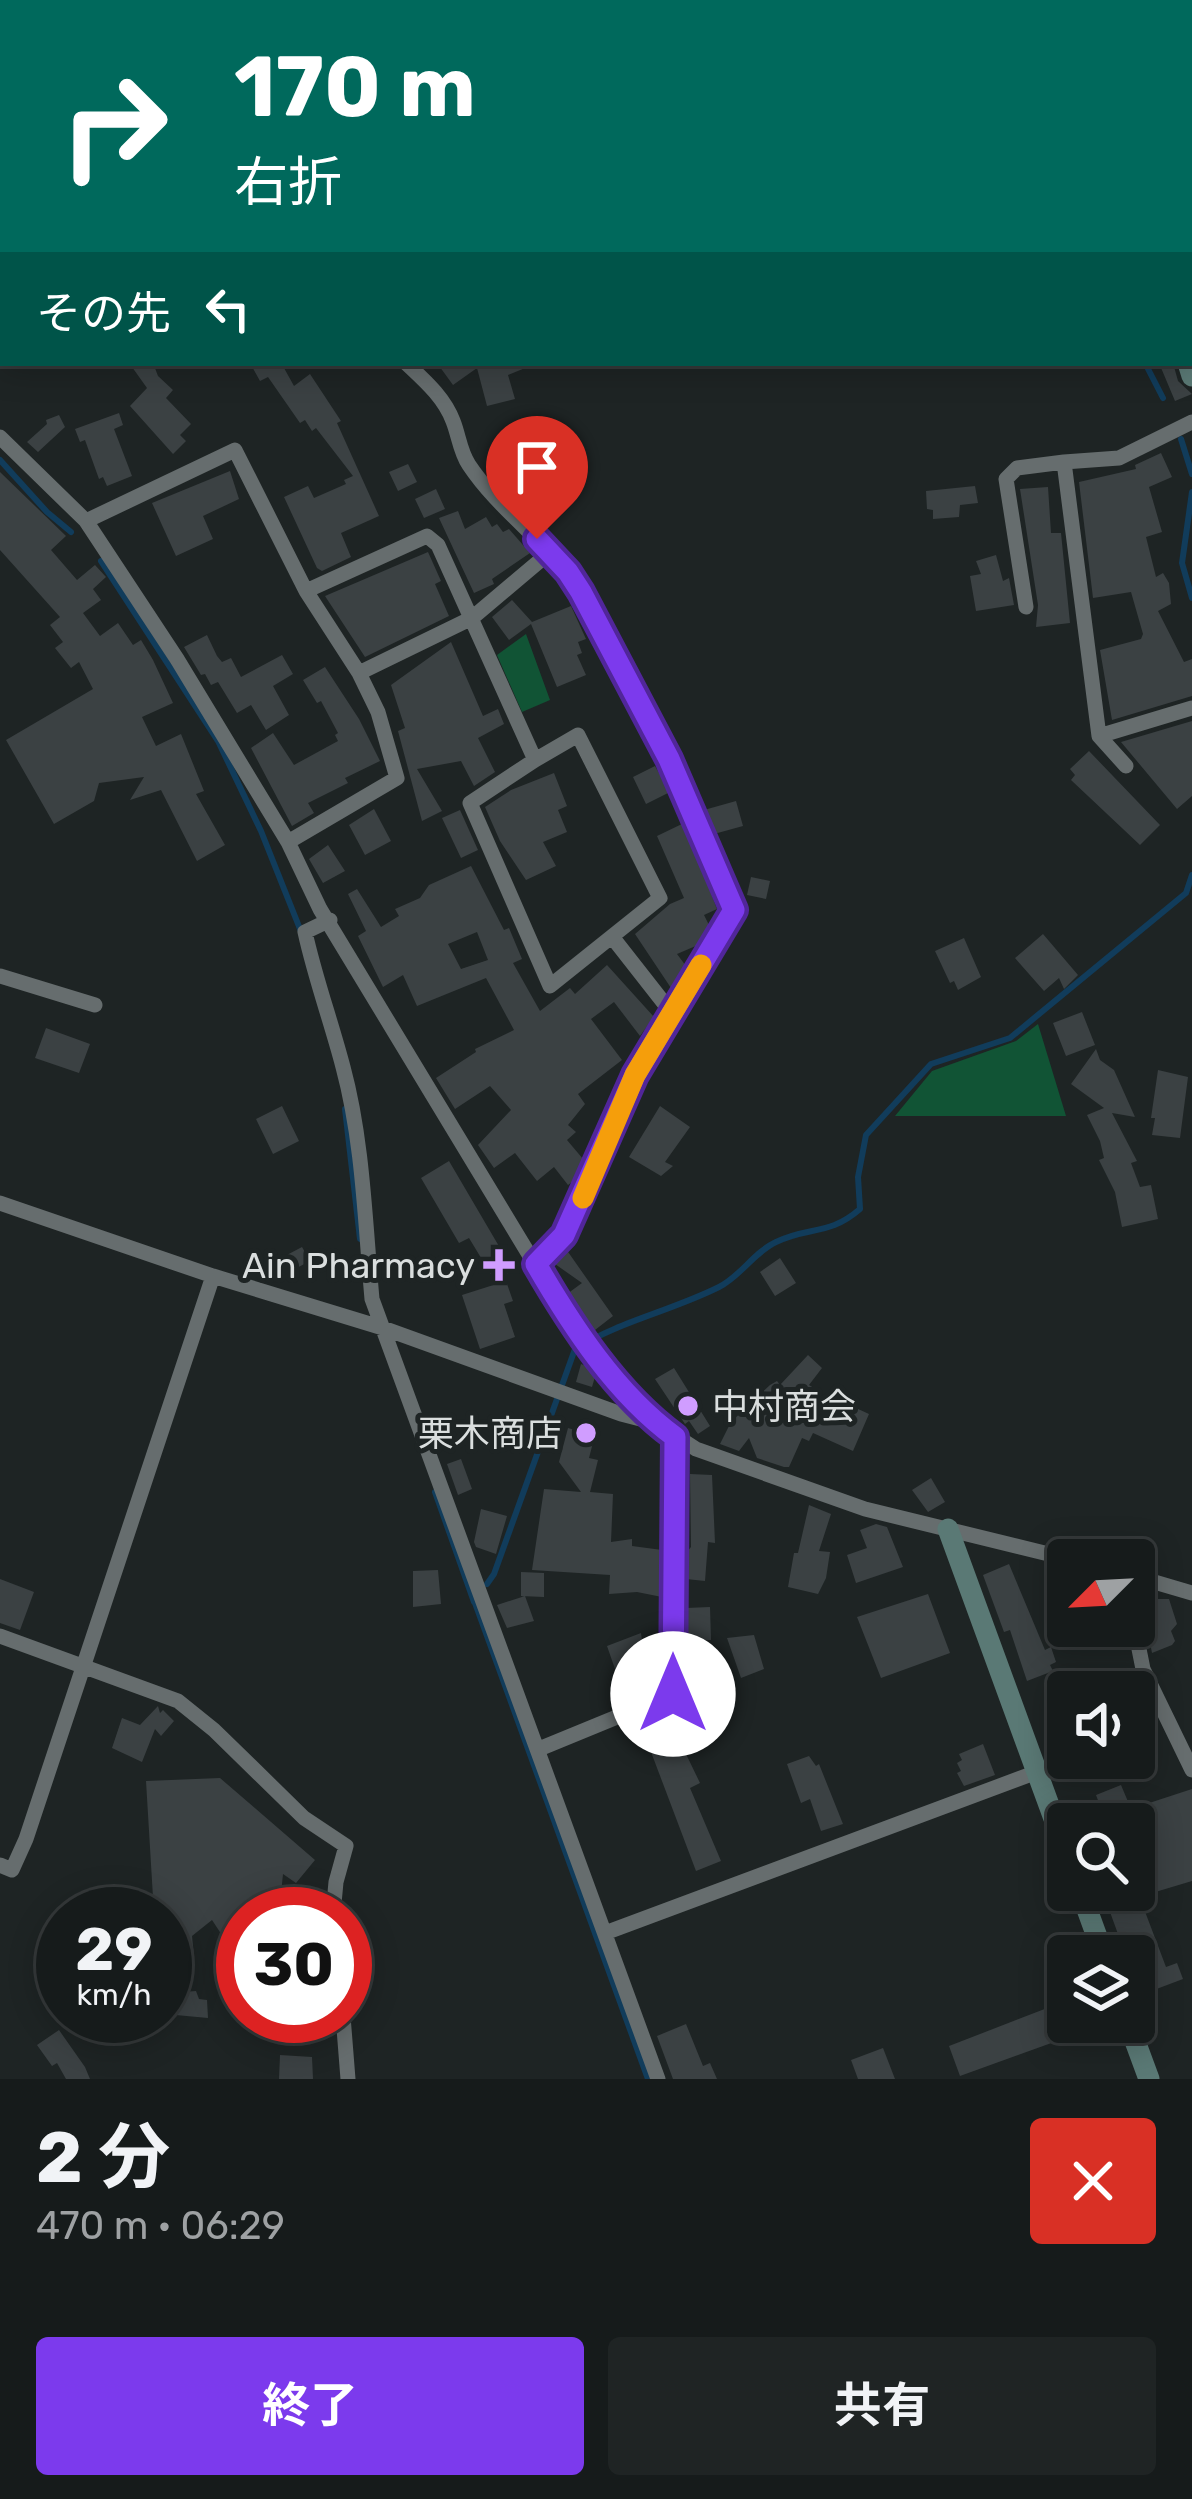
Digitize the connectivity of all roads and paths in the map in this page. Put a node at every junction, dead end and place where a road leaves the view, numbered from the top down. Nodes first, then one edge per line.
1 (409, 366) edge
2 (1192, 422) edge
3 (0, 437) edge
4 (1064, 462) junction
5 (86, 521) junction
6 (549, 553) junction
7 (306, 591) junction
8 (1026, 607) dead end
9 (472, 618) junction
10 (359, 674) junction
11 (1192, 708) edge
12 (1099, 736) junction
13 (535, 760) junction
14 (1126, 766) dead end
15 (288, 842) junction
16 (330, 920) junction
17 (613, 938) junction
18 (0, 976) edge
19 (95, 1006) dead end
20 (671, 1012) junction
21 (0, 1203) edge
22 (536, 1264) junction
23 (213, 1276) junction
24 (383, 1328) junction
25 (656, 1423) junction
26 (675, 1437) junction
27 (949, 1529) junction
28 (1047, 1554) edge
29 (1155, 1582) edge
30 (1192, 1593) edge
31 (0, 1636) edge
32 (1139, 1647) edge
33 (81, 1664) junction
34 (538, 1749) junction
35 (1192, 1770) edge
36 (1037, 1772) junction
37 (1048, 1803) edge
38 (0, 1865) edge
39 (338, 1887) edge
40 (605, 1933) junction
41 (345, 2043) edge
42 (1136, 2043) edge
43 (657, 2078) edge
44 (348, 2079) edge
45 (1149, 2079) edge

1 - 6 street
2 - 4 street
3 - 5 street
4 - 8 street
4 - 12 street
5 - 7 street
5 - 15 street
6 - 9 street
6 - 20 street
7 - 9 street
7 - 10 street
9 - 10 street
9 - 13 street
10 - 15 street
11 - 12 street
12 - 14 street
13 - 17 street
13 - 17 street
15 - 16 street
16 - 22 street
16 - 24 street
17 - 20 street
18 - 19 street
20 - 22 street
21 - 23 street
22 - 25 street
23 - 24 street
23 - 33 street
24 - 25 street
24 - 34 street
25 - 26 street
26 - 27 street
26 - 34 street
27 - 28 street
27 - 36 street
29 - 30 street
31 - 33 street
32 - 35 street
33 - 38 street
33 - 39 street
34 - 40 street
36 - 37 street
36 - 40 street
40 - 43 street
41 - 44 street
42 - 45 street

